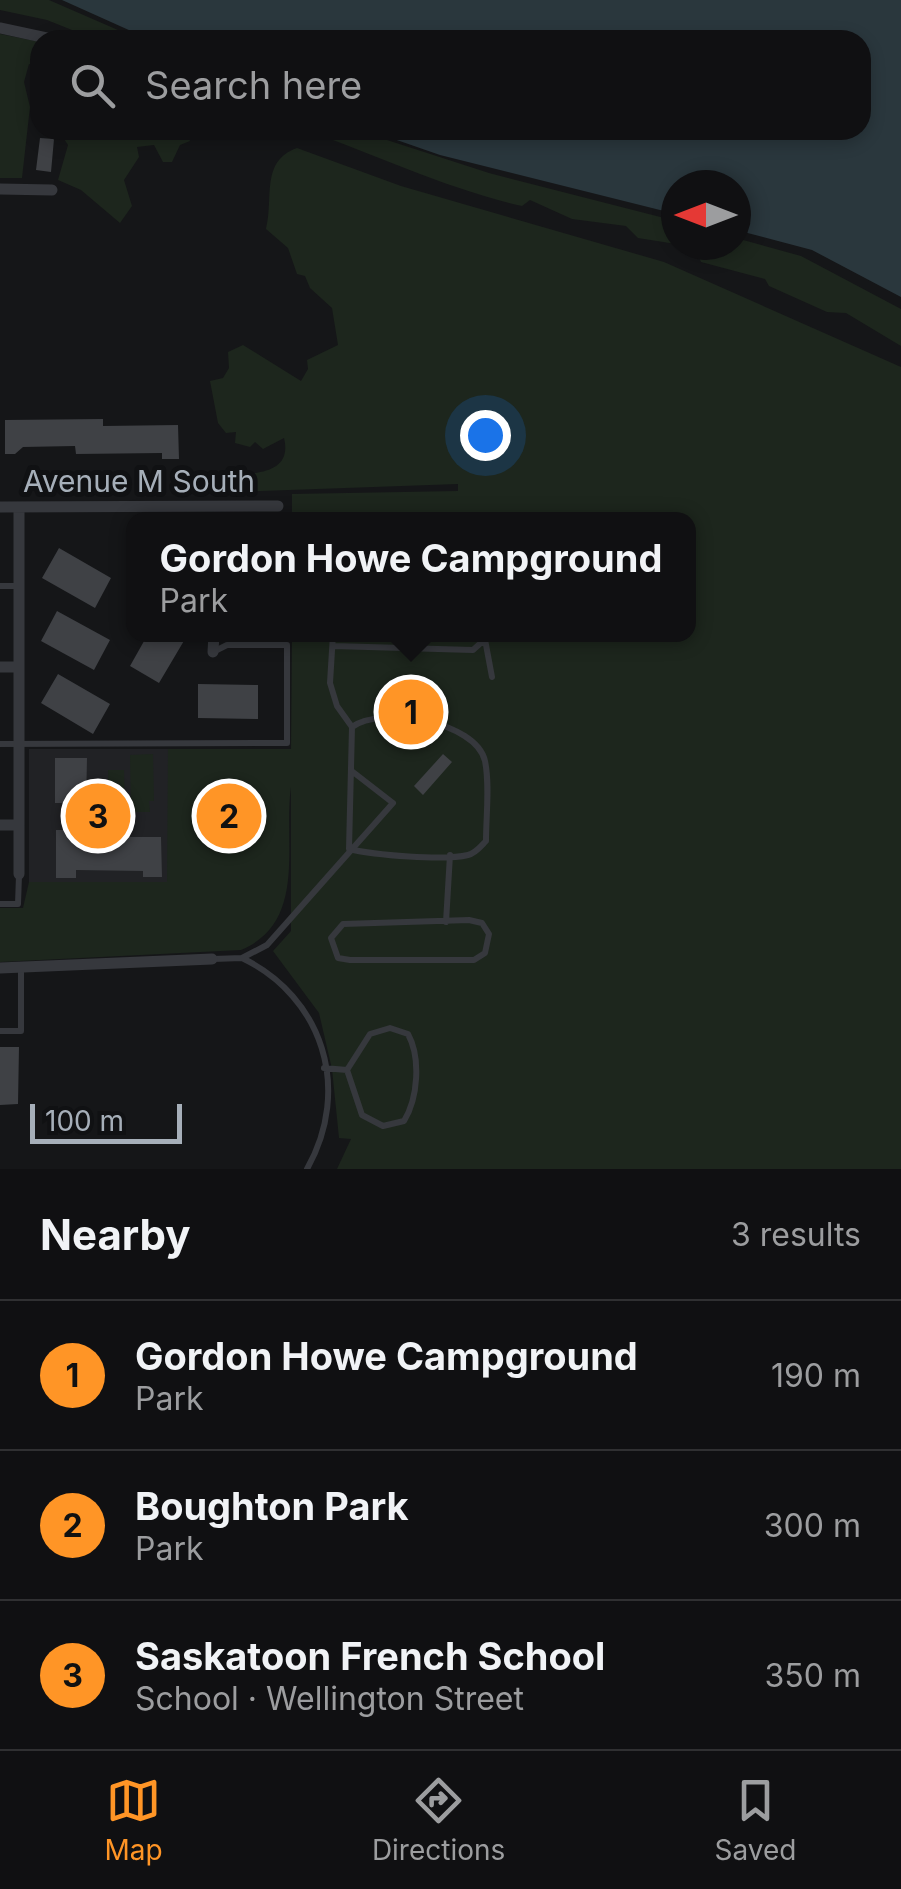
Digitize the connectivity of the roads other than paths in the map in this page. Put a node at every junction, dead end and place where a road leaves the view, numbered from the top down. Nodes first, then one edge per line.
1 (0, 28) edge
2 (30, 34) edge
3 (0, 189) edge
4 (52, 190) dead end
5 (278, 506) dead end
6 (0, 507) edge
7 (19, 507) junction
8 (182, 512) edge
9 (224, 512) edge
10 (0, 586) edge
11 (18, 586) junction
12 (214, 642) edge
13 (334, 642) edge
14 (417, 642) edge
15 (480, 642) edge
16 (485, 642) edge
17 (334, 646) junction
18 (417, 648) junction
19 (214, 652) joint
20 (0, 667) edge
21 (18, 667) junction
22 (492, 677) dead end
23 (352, 727) junction
24 (0, 744) edge
25 (18, 744) junction
26 (352, 771) junction
27 (0, 826) edge
28 (19, 826) junction
29 (350, 849) junction
30 (450, 855) junction
31 (19, 874) joint
32 (0, 904) edge
33 (446, 922) junction
34 (212, 958) joint
35 (242, 958) junction
36 (20, 967) junction
37 (0, 968) edge
38 (0, 1032) edge
39 (324, 1068) junction
40 (347, 1070) junction
41 (307, 1169) edge

1 - 2 street
3 - 4 street
5 - 9 street, Avenue M South
6 - 7 street, Avenue M South
7 - 8 street, Avenue M South
7 - 11 street
10 - 11 lane
11 - 21 street
12 - 19 street
13 - 17 lane
14 - 18 lane
15 - 18 lane
16 - 22 lane
17 - 18 lane
17 - 23 lane
19 - 25 lane
20 - 21 street
21 - 25 street
23 - 26 lane
23 - 30 lane
24 - 25 lane
25 - 28 street
26 - 29 lane
26 - 29 lane
27 - 28 street
28 - 31 street
29 - 30 lane
29 - 35 lane
30 - 33 lane
31 - 32 lane
33 - 33 lane
34 - 35 lane
34 - 36 street
35 - 39 lane
36 - 37 street
36 - 38 lane
39 - 40 lane
39 - 41 lane
40 - 40 lane

